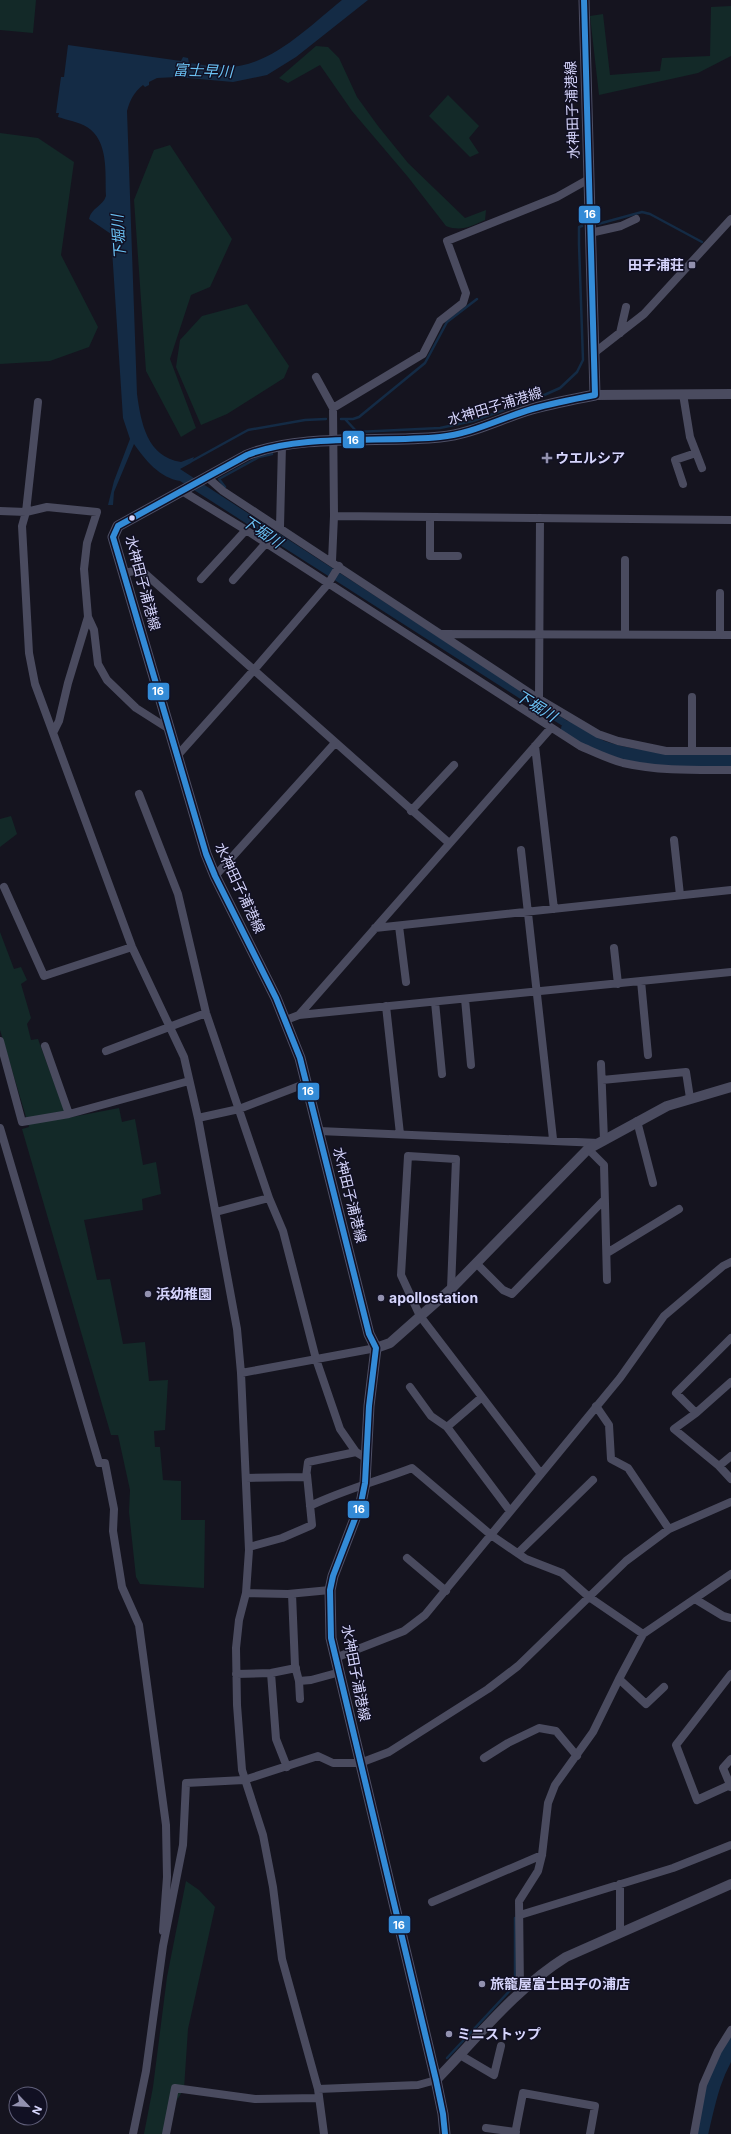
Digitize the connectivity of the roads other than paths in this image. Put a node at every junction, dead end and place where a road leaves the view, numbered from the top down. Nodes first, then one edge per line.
1 (584, 0) edge
2 (589, 179) junction
3 (636, 219) dead end
4 (731, 220) edge
5 (590, 233) junction
6 (626, 307) dead end
7 (620, 333) junction
8 (594, 353) junction
9 (316, 377) dead end
10 (683, 394) junction
11 (731, 394) edge
12 (595, 395) junction
13 (38, 402) dead end
14 (333, 408) junction
15 (334, 442) junction
16 (282, 445) junction
17 (696, 452) junction
18 (702, 468) dead end
19 (204, 479) junction
20 (683, 484) dead end
21 (184, 490) junction
22 (0, 510) edge
23 (26, 512) junction
24 (334, 516) junction
25 (430, 517) junction
26 (540, 518) junction
27 (731, 520) edge
28 (280, 527) junction
29 (246, 530) junction
30 (266, 543) junction
31 (458, 556) dead end
32 (625, 560) dead end
33 (335, 564) junction
34 (123, 573) junction
35 (201, 579) dead end
36 (233, 580) dead end
37 (328, 584) junction
38 (720, 592) dead end
39 (88, 617) junction
40 (441, 634) junction
41 (540, 634) junction
42 (625, 634) junction
43 (720, 635) junction
44 (731, 635) edge
45 (253, 671) junction
46 (692, 697) dead end
47 (539, 698) junction
48 (550, 728) junction
49 (169, 729) junction
50 (54, 731) junction
51 (334, 743) junction
52 (535, 746) junction
53 (692, 751) junction
54 (731, 751) edge
55 (177, 756) junction
56 (454, 765) dead end
57 (731, 770) edge
58 (139, 794) dead end
59 (411, 811) junction
60 (674, 840) dead end
61 (449, 844) junction
62 (521, 850) dead end
63 (215, 876) junction
64 (4, 887) dead end
65 (731, 890) edge
66 (680, 895) junction
67 (554, 909) junction
68 (529, 912) junction
69 (399, 926) junction
70 (375, 928) junction
71 (132, 947) junction
72 (614, 948) dead end
73 (731, 972) edge
74 (641, 981) junction
75 (406, 982) dead end
76 (618, 984) junction
77 (537, 992) junction
78 (464, 999) junction
79 (435, 1002) junction
80 (386, 1006) junction
81 (206, 1013) junction
82 (299, 1015) junction
83 (286, 1020) junction
84 (170, 1026) junction
85 (0, 1041) edge
86 (44, 1046) dead end
87 (106, 1051) dead end
88 (648, 1055) dead end
89 (601, 1064) dead end
90 (471, 1065) dead end
91 (442, 1074) dead end
92 (602, 1080) junction
93 (189, 1081) junction
94 (307, 1083) junction
95 (731, 1087) edge
96 (690, 1098) junction
97 (239, 1109) junction
98 (69, 1114) junction
99 (198, 1118) junction
100 (638, 1121) junction
101 (0, 1128) edge
102 (319, 1131) junction
103 (400, 1134) junction
104 (553, 1139) junction
105 (602, 1141) junction
106 (588, 1149) junction
107 (653, 1183) dead end
108 (269, 1198) junction
109 (604, 1200) junction
110 (679, 1209) dead end
111 (216, 1212) junction
112 (607, 1253) junction
113 (731, 1262) edge
114 (477, 1264) junction
115 (607, 1280) dead end
116 (451, 1289) junction
117 (420, 1316) junction
118 (731, 1338) edge
119 (376, 1348) junction
120 (316, 1359) junction
121 (241, 1373) junction
122 (731, 1382) edge
123 (410, 1387) dead end
124 (482, 1397) junction
125 (596, 1406) junction
126 (696, 1413) junction
127 (447, 1427) junction
128 (356, 1452) junction
129 (731, 1456) edge
130 (366, 1458) junction
131 (719, 1466) junction
132 (541, 1474) junction
133 (307, 1475) junction
134 (246, 1478) junction
135 (731, 1479) edge
136 (593, 1480) dead end
137 (365, 1486) junction
138 (731, 1502) edge
139 (310, 1506) junction
140 (510, 1511) junction
141 (670, 1529) junction
142 (491, 1536) junction
143 (249, 1547) junction
144 (518, 1553) junction
145 (407, 1558) dead end
146 (731, 1574) edge
147 (330, 1590) junction
148 (446, 1592) junction
149 (246, 1593) junction
150 (292, 1594) junction
151 (589, 1597) junction
152 (695, 1599) junction
153 (731, 1618) edge
154 (643, 1634) junction
155 (335, 1658) junction
156 (296, 1668) junction
157 (271, 1673) junction
158 (236, 1674) junction
159 (333, 1674) dead end
160 (731, 1674) edge
161 (619, 1679) junction
162 (298, 1681) junction
163 (664, 1687) dead end
164 (300, 1699) dead end
165 (577, 1756) junction
166 (484, 1758) dead end
167 (731, 1759) edge
168 (360, 1763) junction
169 (287, 1767) junction
170 (244, 1780) junction
171 (731, 1786) edge
172 (731, 1845) edge
173 (542, 1855) junction
174 (620, 1884) junction
175 (731, 1884) edge
176 (432, 1902) dead end
177 (520, 1915) junction
178 (620, 1933) junction
179 (164, 1946) junction
180 (520, 1991) junction
181 (731, 2030) edge
182 (501, 2046) dead end
183 (460, 2055) junction
184 (436, 2080) junction
185 (318, 2089) junction
186 (319, 2098) junction
187 (486, 2128) dead end
188 (516, 2133) edge
189 (133, 2134) edge
190 (166, 2134) edge
191 (324, 2134) edge
192 (445, 2134) edge
193 (590, 2134) edge
194 (694, 2134) edge

1 - 2 main road, 水神田子浦港線
2 - 5 main road, 水神田子浦港線
2 - 14 street
3 - 5 street
4 - 7 street
5 - 8 main road, 水神田子浦港線
6 - 7 street
7 - 8 street
8 - 12 main road, 水神田子浦港線
9 - 14 street
10 - 11 street
10 - 12 street
10 - 17 street
12 - 15 main road, 水神田子浦港線
13 - 23 street
14 - 15 street
15 - 16 main road, 水神田子浦港線
15 - 24 street
16 - 19 main road, 水神田子浦港線
16 - 28 street
17 - 18 street
17 - 20 street
19 - 21 main road, 水神田子浦港線
19 - 28 street
21 - 29 street
21 - 34 main road, 水神田子浦港線
22 - 23 street
23 - 39 street
23 - 50 street
24 - 25 street
24 - 33 street
25 - 26 street
25 - 31 street
26 - 27 street
26 - 41 street
28 - 33 street
29 - 30 street
29 - 35 street
30 - 36 street
30 - 37 street
32 - 42 street
33 - 37 street
33 - 40 street
34 - 45 street
34 - 49 main road, 水神田子浦港線
37 - 45 street
37 - 48 street
38 - 43 street
39 - 49 street
39 - 50 street
40 - 41 street
40 - 47 street
41 - 42 street
41 - 47 street
42 - 43 street
43 - 44 street
45 - 51 street
45 - 55 street
46 - 53 street
47 - 53 street
48 - 52 street
48 - 57 street
49 - 55 main road, 水神田子浦港線
50 - 71 street
51 - 59 street
51 - 63 street
52 - 61 street
52 - 67 street
53 - 54 street
55 - 63 main road, 水神田子浦港線
56 - 59 street
58 - 81 street
59 - 61 street
60 - 66 street
61 - 70 street
62 - 68 street
63 - 83 main road, 水神田子浦港線
64 - 71 street
65 - 66 street
66 - 67 street
67 - 68 street
68 - 69 street
68 - 77 street
69 - 70 street
69 - 75 street
70 - 82 street
71 - 84 street
72 - 76 street
73 - 74 street
74 - 76 street
74 - 88 street
76 - 77 street
77 - 78 street
77 - 104 street
78 - 79 street
78 - 90 street
79 - 80 street
79 - 91 street
80 - 82 street
80 - 103 street
81 - 84 street
81 - 97 street
82 - 83 street
83 - 94 main road, 水神田子浦港線
84 - 87 street
84 - 93 street
85 - 98 street
86 - 98 street
89 - 92 street
92 - 96 street
92 - 105 street
93 - 98 street
93 - 99 street
94 - 97 street
94 - 102 main road, 水神田子浦港線
95 - 96 street
96 - 100 street
97 - 99 street
97 - 108 street
99 - 111 street
100 - 105 street
100 - 107 street
101 - 179 street
102 - 103 street
102 - 119 main road, 水神田子浦港線
103 - 104 street
104 - 105 street
105 - 106 street
106 - 109 street
106 - 114 street
108 - 111 street
108 - 120 street
109 - 112 street
109 - 114 street
110 - 112 street
111 - 121 street
112 - 115 street
113 - 125 street
114 - 116 street
116 - 117 street
116 - 117 street
117 - 119 street
117 - 124 street
118 - 126 street
119 - 120 street
119 - 130 main road, 水神田子浦港線
120 - 121 street
120 - 128 street
121 - 134 street
122 - 126 street
123 - 127 street
124 - 127 street
124 - 132 street
125 - 132 street
125 - 141 street
126 - 131 street
127 - 140 street
128 - 130 street
128 - 133 street
129 - 131 street
130 - 137 main road, 水神田子浦港線
131 - 135 street
132 - 140 street
133 - 134 street
133 - 139 street
134 - 143 street
136 - 144 street
137 - 139 street
137 - 142 street
137 - 147 main road, 水神田子浦港線
138 - 141 street
139 - 143 street
140 - 142 street
141 - 151 street
142 - 144 street
142 - 148 street
143 - 149 street
144 - 151 street
145 - 148 street
146 - 152 street
147 - 150 street
147 - 155 main road, 水神田子浦港線
148 - 155 street
149 - 150 street
149 - 158 street
150 - 156 street
151 - 154 street
151 - 168 street
152 - 153 street
152 - 154 street
154 - 161 street
155 - 168 main road, 水神田子浦港線
156 - 157 street
156 - 162 street
157 - 158 street
157 - 169 street
158 - 170 street
159 - 162 street
160 - 171 street
161 - 163 street
161 - 165 street
162 - 164 street
165 - 166 street
165 - 173 street
167 - 171 street
168 - 169 street
168 - 184 main road, 水神田子浦港線
169 - 170 street
170 - 179 street
170 - 185 street
172 - 174 street
173 - 176 street
173 - 177 street
174 - 177 street
174 - 178 street
175 - 178 street
177 - 180 street
178 - 180 street
179 - 189 street
180 - 183 street
181 - 194 street
182 - 183 street
183 - 184 street
184 - 185 street
184 - 192 main road, 水神田子浦港線
185 - 186 street
186 - 190 street
186 - 191 street
187 - 188 street
188 - 193 street

